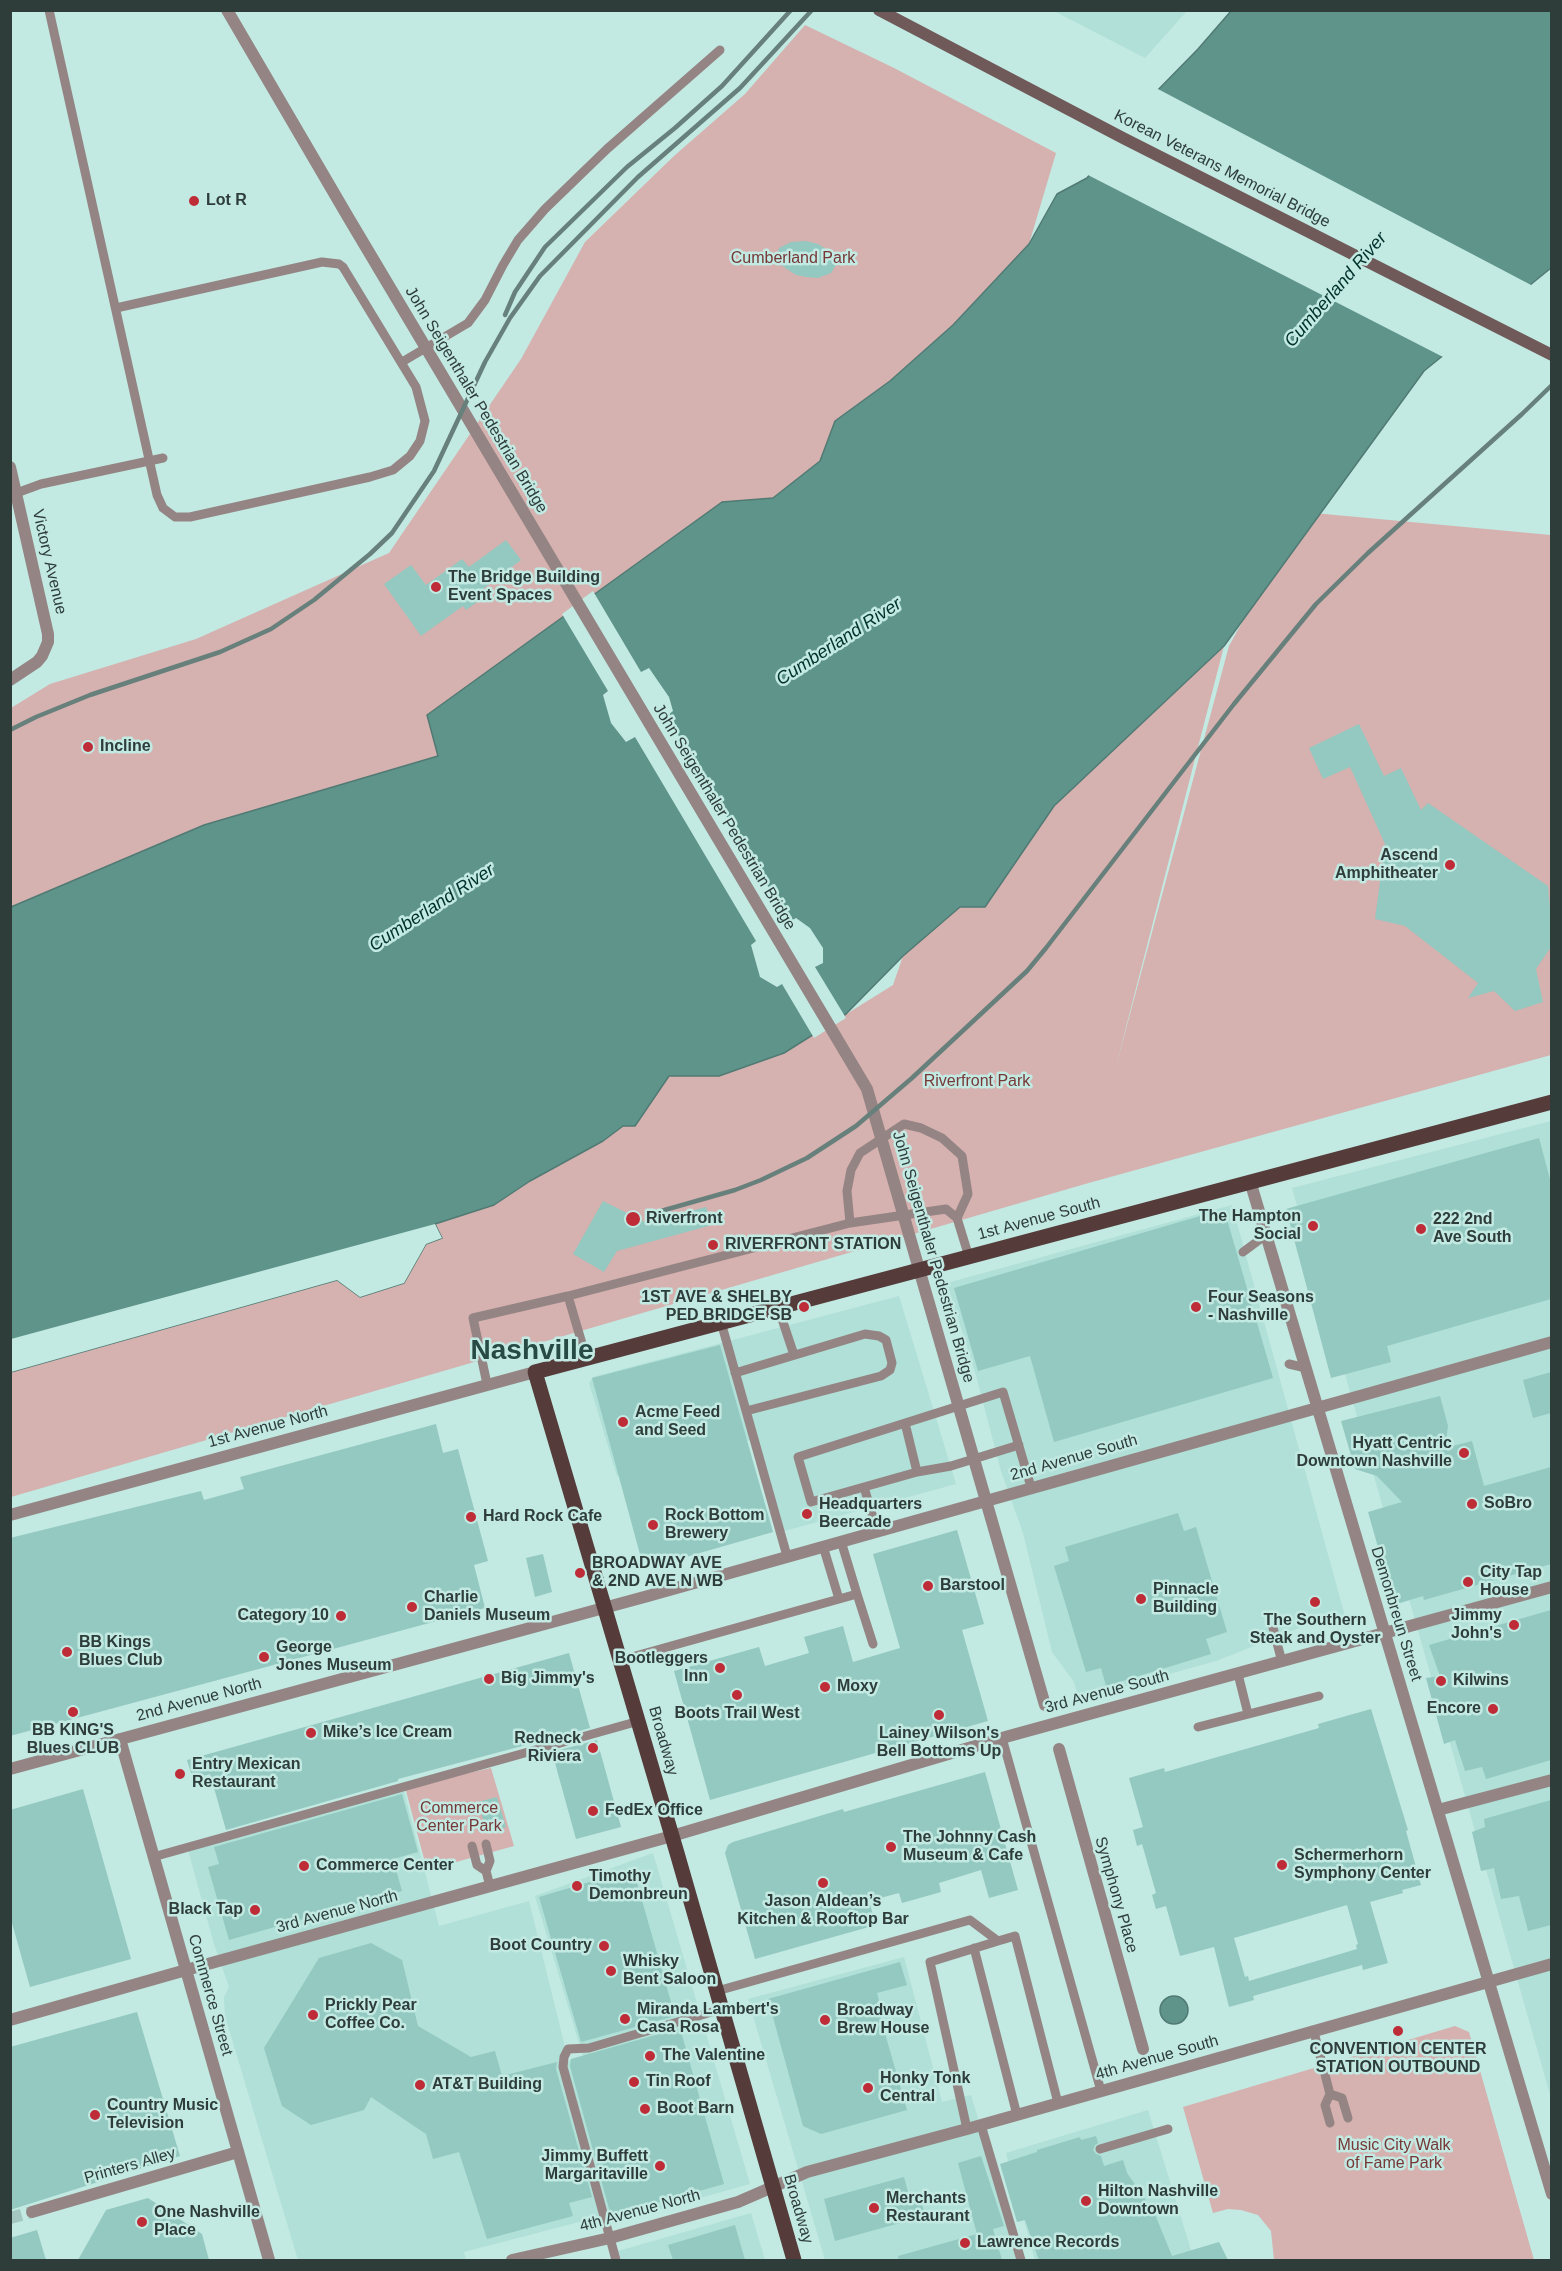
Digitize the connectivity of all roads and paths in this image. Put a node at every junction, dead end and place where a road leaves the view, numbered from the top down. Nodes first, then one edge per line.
1 (49, 10) edge
2 (227, 10) edge
3 (879, 10) edge
4 (720, 50) dead end
5 (116, 308) junction
6 (1551, 355) edge
7 (402, 362) junction
8 (163, 458) dead end
9 (149, 461) junction
10 (10, 467) edge
11 (14, 494) edge
12 (10, 680) edge
13 (1551, 1102) edge
14 (1250, 1181) junction
15 (957, 1218) junction
16 (850, 1223) junction
17 (1266, 1235) junction
18 (1243, 1252) dead end
19 (969, 1257) junction
20 (568, 1296) junction
21 (778, 1307) junction
22 (721, 1322) junction
23 (1551, 1342) edge
24 (794, 1355) junction
25 (586, 1357) junction
26 (1289, 1364) dead end
27 (1306, 1368) junction
28 (535, 1372) junction
29 (735, 1373) junction
30 (487, 1384) junction
31 (1318, 1408) junction
32 (746, 1411) junction
33 (905, 1423) junction
34 (1019, 1445) junction
35 (917, 1472) junction
36 (864, 1486) junction
37 (1031, 1487) junction
38 (10, 1515) edge
39 (877, 1531) junction
40 (841, 1541) junction
41 (823, 1546) junction
42 (787, 1556) junction
43 (1551, 1587) edge
44 (856, 1594) junction
45 (839, 1599) junction
46 (606, 1607) junction
47 (1271, 1620) dead end
48 (1385, 1633) junction
49 (873, 1644) dead end
50 (621, 1660) junction
51 (1282, 1662) junction
52 (1238, 1674) junction
53 (1319, 1696) dead end
54 (1045, 1705) dead end
55 (1248, 1714) junction
56 (639, 1721) junction
57 (1198, 1727) dead end
58 (1002, 1738) junction
59 (120, 1739) junction
60 (1059, 1749) dead end
61 (10, 1769) edge
62 (1551, 1780) edge
63 (1438, 1810) junction
64 (672, 1836) junction
65 (486, 1844) dead end
66 (472, 1846) dead end
67 (153, 1857) junction
68 (486, 1871) junction
69 (490, 1886) junction
70 (998, 1941) junction
71 (974, 1948) junction
72 (1551, 1964) edge
73 (186, 1970) junction
74 (1489, 1982) junction
75 (717, 1991) junction
76 (722, 2009) junction
77 (10, 2020) edge
78 (1314, 2032) junction
79 (1143, 2049) dead end
80 (1101, 2091) junction
81 (1330, 2094) junction
82 (1058, 2103) junction
83 (1017, 2115) junction
84 (1348, 2118) dead end
85 (1330, 2123) dead end
86 (981, 2125) junction
87 (967, 2129) junction
88 (1168, 2129) dead end
89 (1100, 2149) dead end
90 (238, 2152) junction
91 (773, 2187) junction
92 (1551, 2194) edge
93 (32, 2212) tunnel mouth
94 (610, 2238) junction
95 (269, 2260) edge
96 (512, 2260) edge
97 (616, 2260) edge
98 (794, 2260) edge
99 (1021, 2260) edge

1 - 5 lane
2 - 54 street, John Seigenthaler Pedestrian Bridge
3 - 6 main road, Korean Veterans Memorial Bridge
4 - 7 lane
5 - 7 lane
5 - 9 lane
7 - 9 lane
8 - 9 lane
9 - 11 lane
10 - 11 street, Victory Avenue
11 - 12 street, Victory Avenue
13 - 14 main road, 1st Avenue South
14 - 17 street, Demonbreun Street
14 - 19 main road, 1st Avenue South
15 - 16 lane
15 - 16 lane
15 - 19 lane
16 - 20 lane
17 - 18 lane
17 - 27 street, Demonbreun Street
19 - 21 main road, 1st Avenue South
20 - 25 lane
20 - 30 lane
21 - 22 main road, 1st Avenue South
21 - 24 lane
22 - 25 main road, 1st Avenue South
22 - 29 lane
23 - 31 street, 2nd Avenue South
24 - 29 lane
24 - 32 lane
25 - 28 main road, 1st Avenue South
26 - 27 lane
27 - 31 street, Demonbreun Street
28 - 30 street, 1st Avenue North
28 - 46 main road, Broadway
29 - 32 lane
30 - 38 street, 1st Avenue North
31 - 37 street, 2nd Avenue South
31 - 48 street, Demonbreun Street
32 - 42 lane
33 - 34 lane
33 - 35 lane
33 - 36 lane
34 - 35 lane
34 - 37 lane
35 - 36 lane
36 - 39 lane
37 - 39 street, 2nd Avenue South
39 - 40 street, 2nd Avenue South
40 - 41 street, 2nd Avenue South
40 - 44 lane
41 - 42 street, 2nd Avenue South
41 - 45 lane
42 - 46 street, 2nd Avenue South
43 - 48 street, 3rd Avenue South
44 - 45 lane
44 - 49 lane
45 - 50 lane
46 - 50 main road, Broadway
46 - 59 street, 2nd Avenue North
47 - 51 lane
48 - 51 street, 3rd Avenue South
48 - 63 street, Demonbreun Street
50 - 56 main road, Broadway
51 - 52 street, 3rd Avenue South
52 - 55 lane
52 - 58 street, 3rd Avenue South
53 - 55 lane
55 - 57 lane
56 - 64 main road, Broadway
56 - 67 lane
58 - 64 street, 3rd Avenue South
58 - 80 lane
59 - 61 street, 2nd Avenue North
59 - 67 street, Commerce Street
60 - 79 street, Symphony Place
62 - 63 street
63 - 74 street, Demonbreun Street
64 - 69 street, 3rd Avenue North
64 - 75 main road, Broadway
65 - 68 lane
66 - 68 lane
67 - 73 street, Commerce Street
68 - 69 lane
69 - 73 street, 3rd Avenue North
70 - 71 lane
70 - 75 lane
70 - 82 lane
71 - 83 lane
71 - 87 lane
72 - 74 street, 4th Avenue South
73 - 77 street, 3rd Avenue North
73 - 90 street, Commerce Street
74 - 78 street, 4th Avenue South
74 - 92 street, Demonbreun Street
75 - 76 main road, Broadway
76 - 91 main road, Broadway
76 - 94 lane
78 - 80 street, 4th Avenue South
78 - 81 lane
80 - 82 street, 4th Avenue South
81 - 84 lane
81 - 85 lane
82 - 83 street, 4th Avenue South
83 - 86 street, 4th Avenue South
86 - 87 street, 4th Avenue South
86 - 99 lane
87 - 91 street, 4th Avenue South
88 - 89 lane
90 - 93 street, Printers Alley
90 - 95 street, Commerce Street
91 - 94 street, 4th Avenue North
91 - 98 main road, Broadway
94 - 96 street, 4th Avenue North
94 - 97 lane

